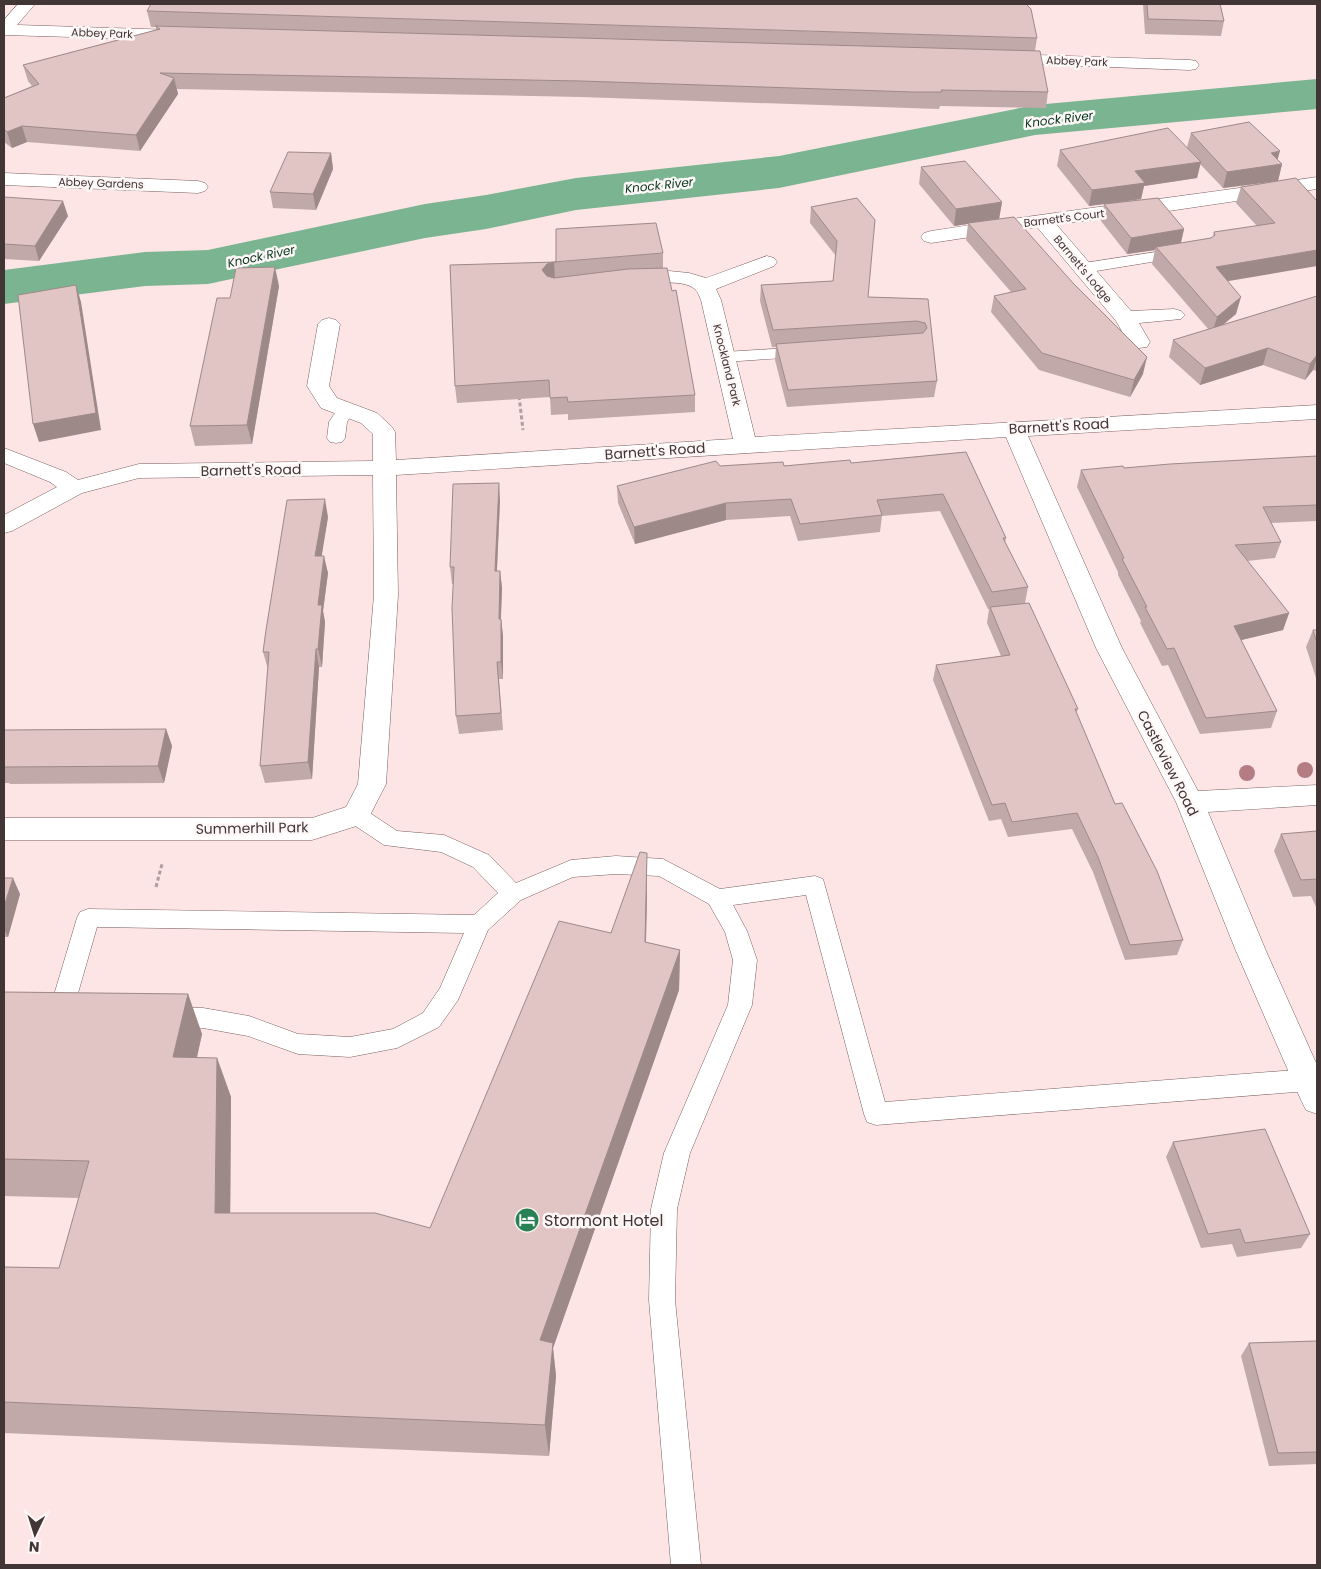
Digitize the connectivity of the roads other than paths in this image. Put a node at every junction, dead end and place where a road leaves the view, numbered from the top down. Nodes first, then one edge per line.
1 (27, 4) edge
2 (4, 30) edge
3 (195, 36) edge
4 (991, 59) edge
5 (1190, 65) dead end
6 (4, 179) edge
7 (1317, 183) edge
8 (198, 187) dead end
9 (1042, 220) junction
10 (931, 237) dead end
11 (1201, 250) edge
12 (767, 262) dead end
13 (1084, 268) junction
14 (614, 281) edge
15 (705, 286) junction
16 (1174, 315) dead end
17 (1125, 318) junction
18 (329, 324) dead end
19 (1139, 342) dead end
20 (820, 350) edge
21 (725, 357) junction
22 (346, 409) junction
23 (1317, 412) edge
24 (1014, 429) junction
25 (336, 438) dead end
26 (746, 445) junction
27 (4, 454) edge
28 (386, 468) junction
29 (74, 488) junction
30 (4, 526) edge
31 (1317, 795) edge
32 (1190, 802) junction
33 (356, 815) junction
34 (4, 829) edge
35 (513, 894) junction
36 (717, 898) junction
37 (479, 924) junction
38 (88, 1015) edge
39 (146, 1017) edge
40 (1313, 1090) edge
41 (686, 1565) edge

1 - 2 street
2 - 3 street, Abbey Park
4 - 5 street, Abbey Park
6 - 8 street, Abbey Gardens
7 - 9 street, Barnett's Court
9 - 10 street, Barnett's Court
9 - 13 street, Barnett's Lodge
11 - 13 lane
12 - 15 street
13 - 17 street, Barnett's Lodge
14 - 15 street
15 - 21 street, Knockland Park
16 - 17 street
17 - 19 street, Barnett's Lodge
18 - 22 street
20 - 21 lane
21 - 26 street, Knockland Park
22 - 25 lane
22 - 28 street
23 - 24 street, Barnett's Road
24 - 26 street, Barnett's Road
24 - 32 street, Castleview Road
26 - 28 street, Barnett's Road
27 - 29 street
28 - 29 street, Barnett's Road
28 - 33 street
29 - 30 street, Barnett's Road
31 - 32 street
32 - 40 street, Castleview Road
33 - 34 street, Summerhill Park
33 - 35 lane
35 - 36 lane
35 - 37 lane
36 - 40 lane
36 - 41 lane
37 - 38 lane
37 - 39 lane

